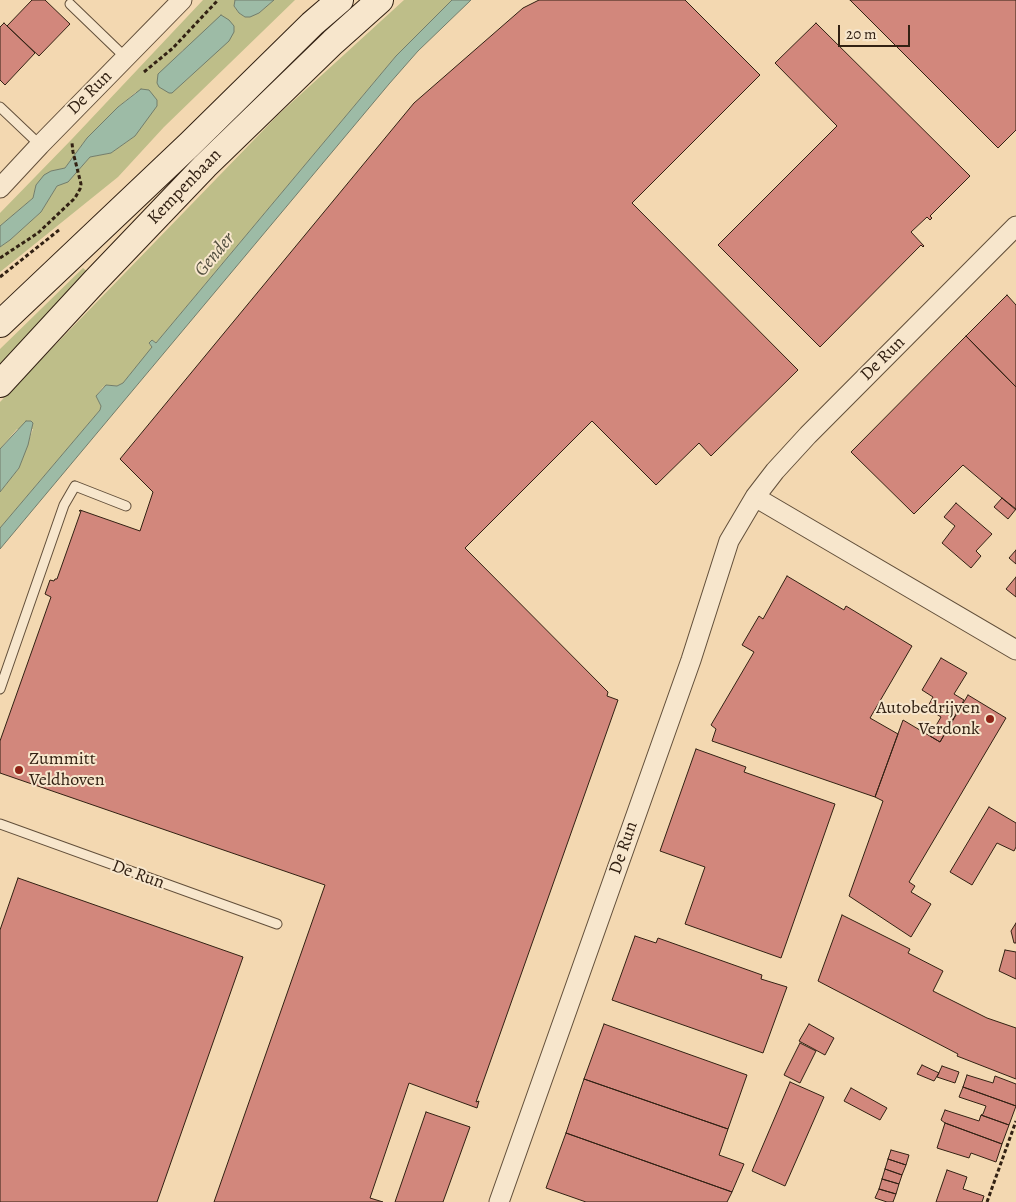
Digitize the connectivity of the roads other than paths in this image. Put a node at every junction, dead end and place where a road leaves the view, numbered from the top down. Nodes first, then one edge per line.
1 (182, 0) edge
2 (340, 0) edge
3 (380, 0) edge
4 (70, 4) dead end
5 (126, 58) junction
6 (0, 107) edge
7 (40, 145) junction
8 (0, 188) edge
9 (1016, 226) edge
10 (0, 324) edge
11 (0, 384) edge
12 (755, 497) junction
13 (126, 506) dead end
14 (1016, 650) edge
15 (0, 690) edge
16 (0, 824) edge
17 (277, 924) dead end
18 (500, 1202) edge

1 - 5 street, De Run
2 - 10 main road, Kempenbaan
3 - 11 main road, Kempenbaan
4 - 5 lane
5 - 7 street, De Run
6 - 7 lane
7 - 8 street, De Run
9 - 12 street, De Run
12 - 14 street
12 - 18 street, De Run
13 - 15 lane
16 - 17 lane, De Run

